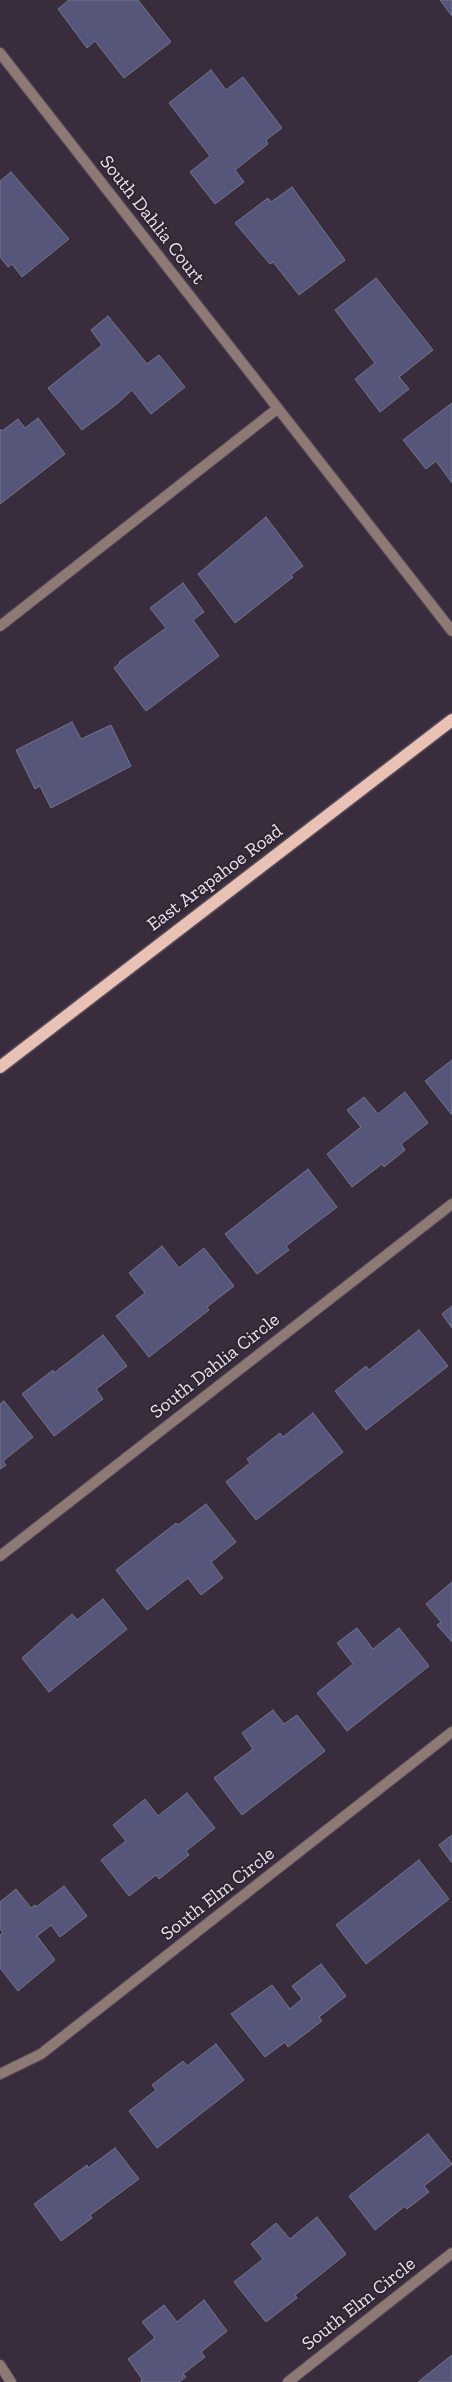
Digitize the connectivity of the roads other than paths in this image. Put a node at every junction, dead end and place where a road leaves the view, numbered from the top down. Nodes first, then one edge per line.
1 (0, 52) edge
2 (277, 410) junction
3 (0, 626) edge
4 (452, 632) edge
5 (452, 720) edge
6 (0, 1066) edge
7 (452, 1204) edge
8 (0, 1556) edge
9 (452, 1732) edge
10 (0, 2074) edge
11 (452, 2253) edge
12 (0, 2365) edge
13 (11, 2382) edge
14 (288, 2382) edge

1 - 2 street, South Dahlia Court
2 - 3 street
2 - 4 street, South Dahlia Court
5 - 6 main road, East Arapahoe Road
7 - 8 street, South Dahlia Circle
9 - 10 street, South Elm Circle
11 - 14 street, South Elm Circle
12 - 13 street

